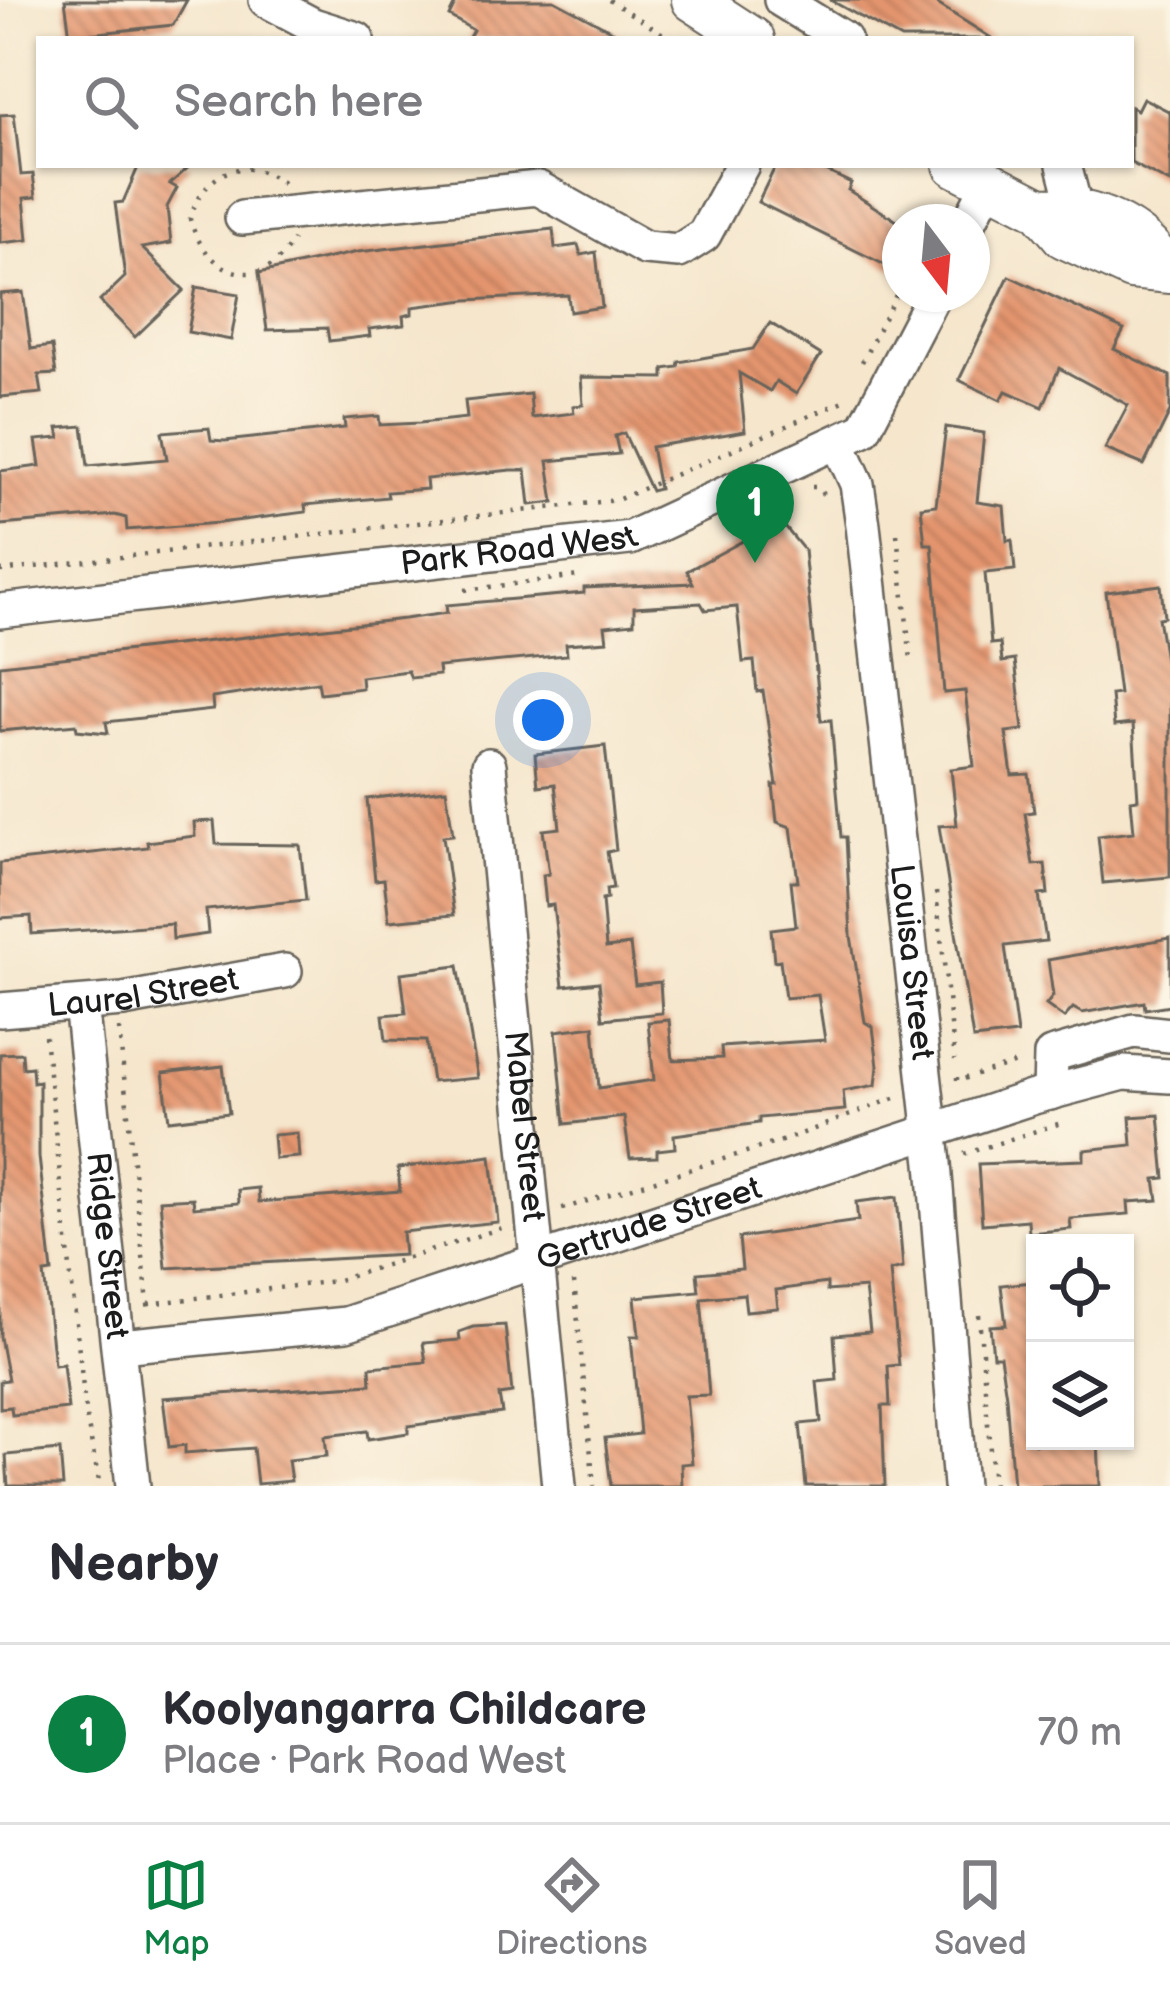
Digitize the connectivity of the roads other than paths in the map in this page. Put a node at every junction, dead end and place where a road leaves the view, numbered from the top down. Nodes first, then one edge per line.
1 (266, 0) edge
2 (693, 0) edge
3 (781, 0) edge
4 (347, 36) edge
5 (748, 36) edge
6 (839, 36) edge
7 (740, 168) edge
8 (1064, 168) edge
9 (972, 174) edge
10 (531, 176) edge
11 (968, 204) edge
12 (1058, 208) junction
13 (242, 218) dead end
14 (1168, 271) edge
15 (925, 312) edge
16 (839, 444) junction
17 (0, 611) edge
18 (489, 765) dead end
19 (285, 971) dead end
20 (0, 1010) edge
21 (96, 1013) junction
22 (1170, 1035) edge
23 (1170, 1076) edge
24 (1056, 1108) junction
25 (930, 1133) junction
26 (540, 1265) junction
27 (120, 1346) junction
28 (133, 1486) edge
29 (559, 1486) edge
30 (960, 1486) edge

1 - 4 street
2 - 5 main road
3 - 6 street
7 - 10 street
8 - 12 street
9 - 11 street
9 - 12 main road
10 - 13 street
12 - 14 main road
15 - 16 street, Park Road West
16 - 17 street, Park Road West
16 - 25 street, Louisa Street
18 - 26 street, Mabel Street
19 - 21 street, Laurel Street
20 - 21 street, Laurel Street
21 - 27 street, Ridge Street
22 - 24 street
23 - 24 street, Gertrude Street
24 - 25 street, Gertrude Street
25 - 26 street, Gertrude Street
25 - 30 street, Louisa Street
26 - 27 street, Gertrude Street
26 - 29 street, Mabel Street
27 - 28 street, Ridge Street

